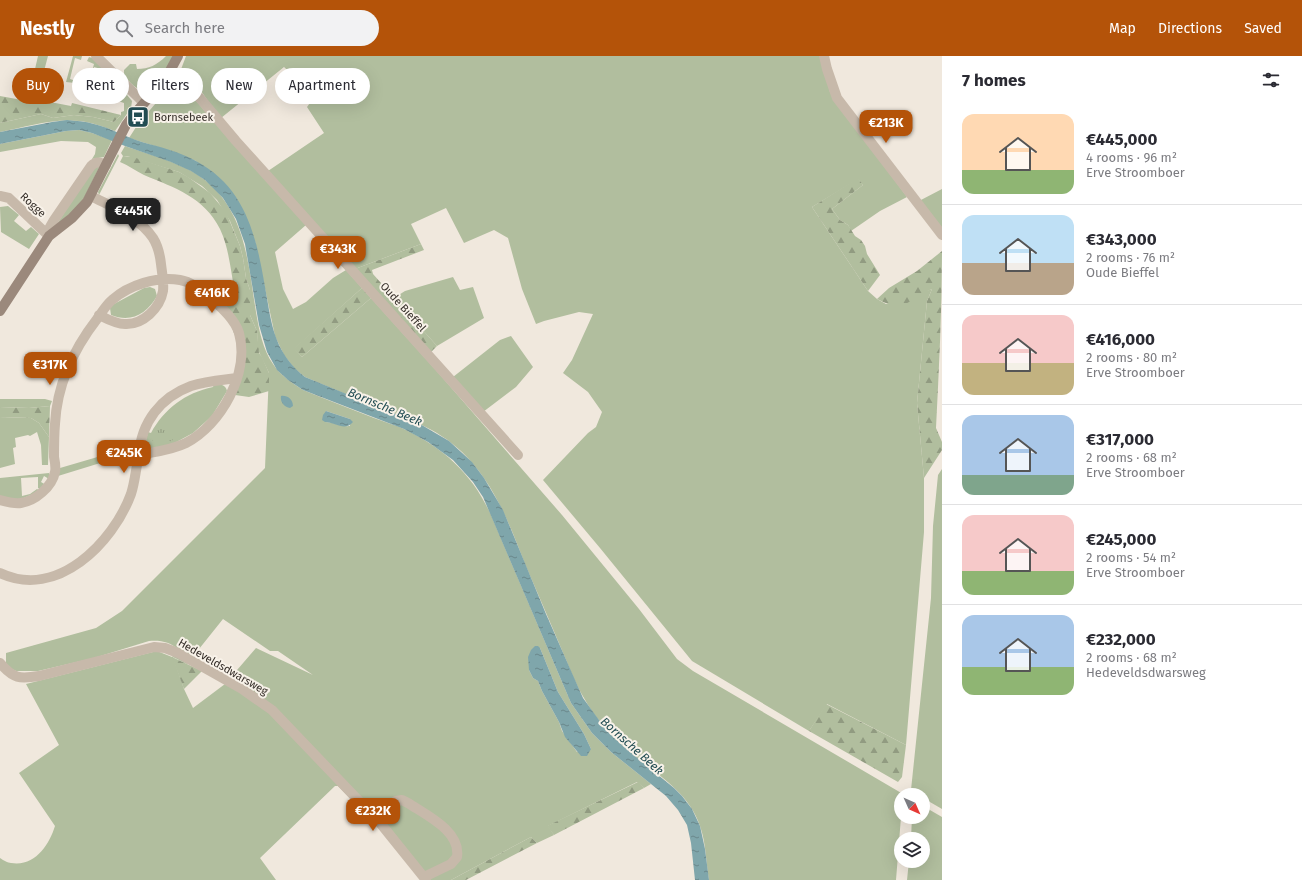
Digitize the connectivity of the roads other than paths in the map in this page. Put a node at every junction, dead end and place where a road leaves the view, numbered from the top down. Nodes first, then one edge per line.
1 (96, 56) edge
2 (178, 56) edge
3 (824, 56) edge
4 (172, 68) edge
5 (137, 95) edge
6 (203, 102) edge
7 (142, 104) edge
8 (106, 164) junction
9 (0, 196) edge
10 (91, 196) junction
11 (942, 234) edge
12 (48, 236) junction
13 (163, 280) junction
14 (0, 311) edge
15 (99, 315) junction
16 (237, 378) junction
17 (139, 454) junction
18 (518, 455) dead end
19 (0, 500) edge
20 (0, 573) edge
21 (0, 663) edge
22 (374, 816) junction
23 (425, 878) edge

1 - 5 street
2 - 4 street
3 - 11 street
6 - 18 street, Oude Bieffel
7 - 8 street
8 - 10 street
8 - 12 street
9 - 12 street, Rogge
10 - 12 street
10 - 13 street
12 - 14 street
13 - 15 street
13 - 15 street
13 - 16 street
15 - 19 street
16 - 17 street
16 - 17 street
17 - 20 street
21 - 22 street, Hedeveldsdwarsweg
22 - 23 street, Hedeveldsdwarsweg
22 - 23 street, Hedeveldsdwarsweg

